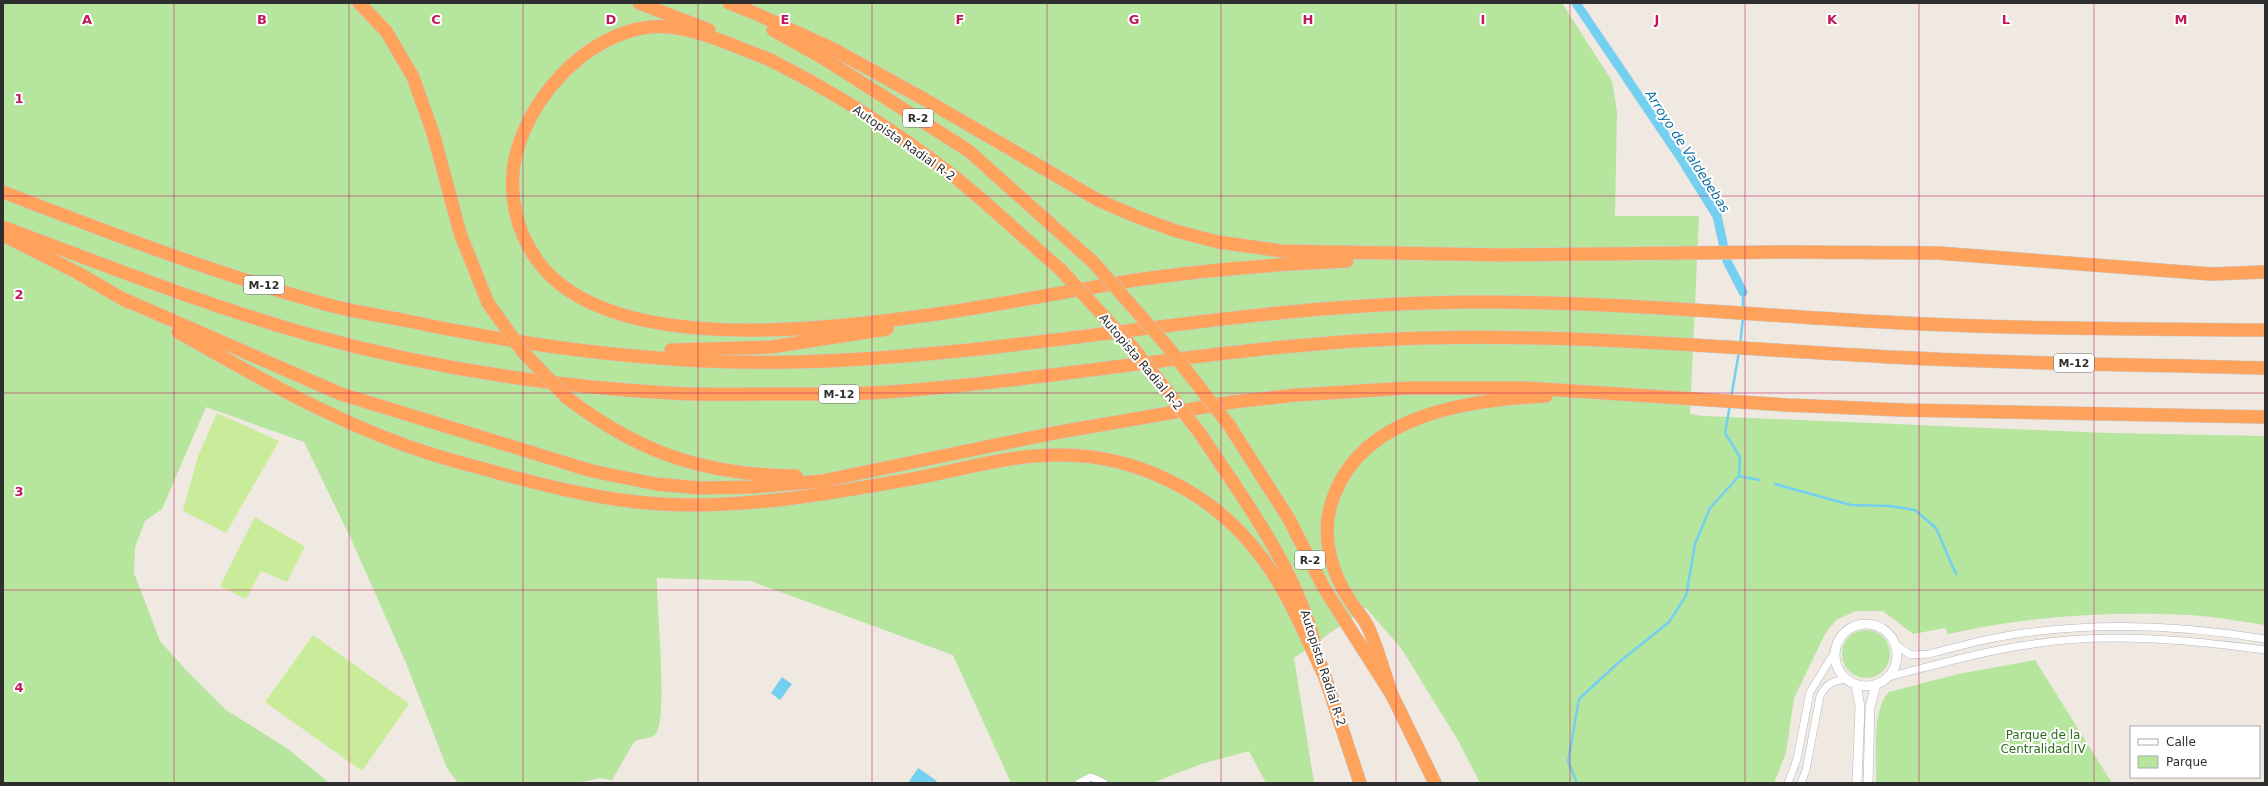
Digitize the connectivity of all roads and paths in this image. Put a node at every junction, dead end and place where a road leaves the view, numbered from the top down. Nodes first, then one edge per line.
1 (359, 3) edge
2 (639, 3) edge
3 (720, 3) edge
4 (729, 3) edge
5 (771, 60) junction
6 (3, 192) edge
7 (3, 227) edge
8 (3, 235) edge
9 (1501, 255) junction
10 (2265, 272) edge
11 (1047, 295) junction
12 (121, 298) junction
13 (2265, 330) edge
14 (535, 343) junction
15 (2265, 368) edge
16 (1606, 393) junction
17 (2265, 417) edge
18 (901, 464) junction
19 (2265, 639) edge
20 (1896, 645) junction
21 (1836, 650) junction
22 (2265, 650) edge
23 (1323, 673) junction
24 (1888, 677) junction
25 (1846, 679) junction
26 (1856, 684) junction
27 (1876, 684) junction
28 (1392, 695) junction
29 (1079, 783) edge
30 (1104, 783) edge
31 (1360, 783) edge
32 (1435, 783) edge
33 (1788, 783) edge
34 (1801, 783) edge
35 (1857, 783) edge
36 (1868, 783) edge

1 - 18 highway, bridge
2 - 5 highway, R-2
3 - 28 highway, R-2, bridge
4 - 9 highway
5 - 11 highway
5 - 23 highway, Autopista Radial R-2 / R-2, bridge
6 - 14 highway, M-12
7 - 15 highway, M-12
8 - 12 highway
9 - 10 highway
9 - 11 highway
11 - 14 highway
12 - 18 highway
12 - 23 highway
13 - 14 highway, M-12
16 - 17 highway
16 - 18 highway
16 - 28 highway
19 - 20 street
20 - 21 street
20 - 24 street
21 - 25 street
21 - 33 street
22 - 24 street
23 - 31 highway, Autopista Radial R-2 / R-2
24 - 27 street
25 - 26 street
25 - 34 street
26 - 27 street
26 - 35 street
27 - 36 street
28 - 32 highway, R-2
29 - 30 street

